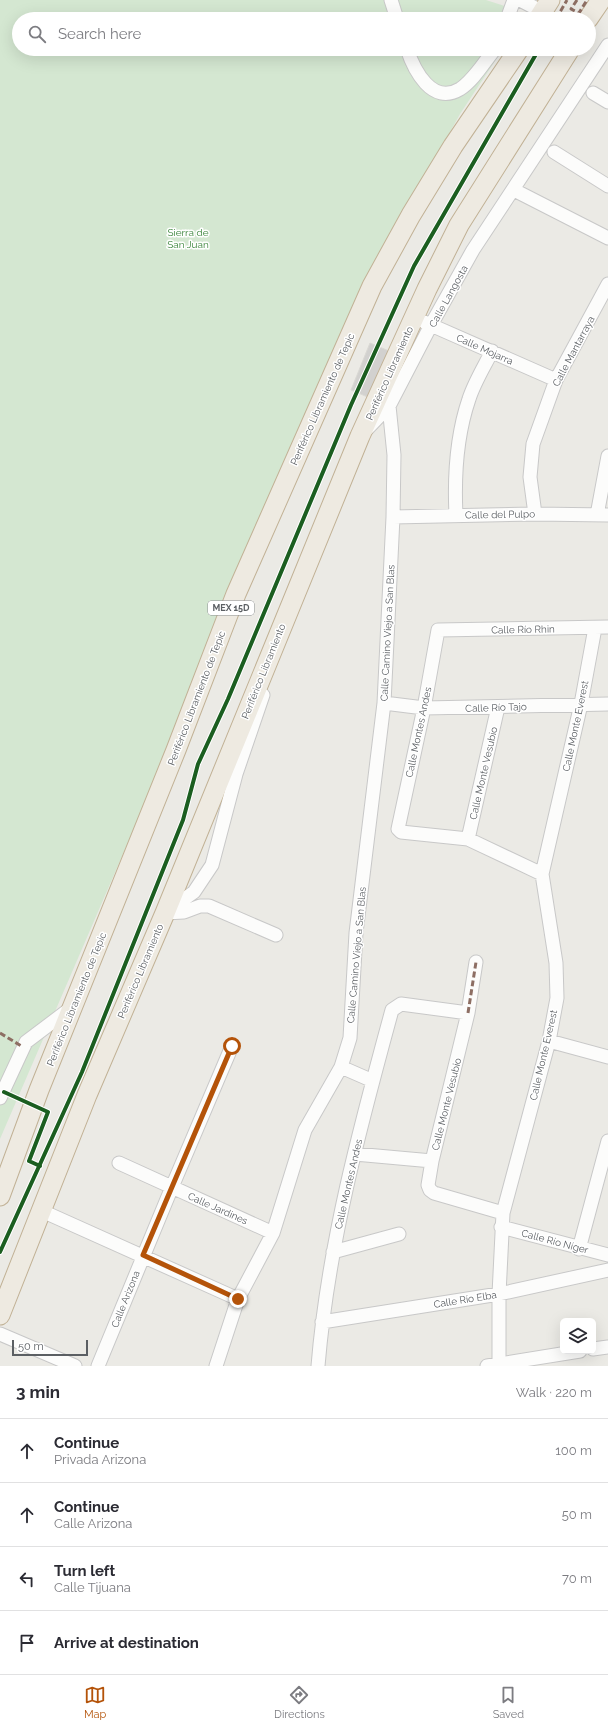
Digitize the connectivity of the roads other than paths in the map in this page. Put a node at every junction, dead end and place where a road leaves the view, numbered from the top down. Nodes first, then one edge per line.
1 (391, 0) edge
2 (514, 0) edge
3 (520, 0) edge
4 (601, 0) edge
5 (547, 10) edge
6 (395, 12) edge
7 (510, 12) edge
8 (593, 12) edge
9 (608, 45) edge
10 (409, 56) edge
11 (489, 56) edge
12 (516, 56) edge
13 (555, 56) edge
14 (566, 56) edge
15 (554, 77) junction
16 (593, 93) dead end
17 (608, 102) edge
18 (554, 152) dead end
19 (608, 186) edge
20 (514, 190) junction
21 (608, 238) edge
22 (608, 284) edge
23 (423, 321) junction
24 (492, 351) junction
25 (556, 380) junction
26 (389, 406) junction
27 (360, 436) junction
28 (608, 456) edge
29 (535, 514) junction
30 (456, 515) junction
31 (603, 515) edge
32 (393, 518) junction
33 (602, 628) edge
34 (438, 630) joint
35 (268, 660) junction
36 (384, 703) junction
37 (580, 704) junction
38 (608, 704) edge
39 (498, 707) junction
40 (424, 708) junction
41 (468, 839) junction
42 (542, 874) junction
43 (165, 913) junction
44 (276, 935) dead end
45 (476, 962) dead end
46 (73, 1007) junction
47 (468, 1013) junction
48 (549, 1041) junction
49 (232, 1046) dead end
50 (608, 1057) edge
51 (341, 1067) junction
52 (373, 1081) junction
53 (0, 1098) edge
54 (608, 1141) edge
55 (354, 1154) junction
56 (432, 1161) junction
57 (119, 1163) dead end
58 (172, 1187) junction
59 (0, 1196) edge
60 (42, 1211) junction
61 (503, 1213) junction
62 (502, 1227) junction
63 (273, 1233) junction
64 (399, 1234) dead end
65 (579, 1249) junction
66 (333, 1252) junction
67 (143, 1255) junction
68 (608, 1255) edge
69 (608, 1270) edge
70 (499, 1294) junction
71 (238, 1299) junction
72 (0, 1315) edge
73 (322, 1322) junction
74 (0, 1334) edge
75 (608, 1347) edge
76 (596, 1349) edge
77 (562, 1354) edge
78 (495, 1365) edge
79 (75, 1366) edge
80 (98, 1366) edge
81 (216, 1366) edge
82 (318, 1366) edge

1 - 6 street
2 - 7 street
3 - 5 street
4 - 8 highway
9 - 20 street, Calle Langosta
10 - 11 street
12 - 46 highway, Periférico Libramiento de Tepic / MEX 15D
13 - 15 highway
14 - 15 highway, Periférico Libramiento
15 - 23 highway, Periférico Libramiento
16 - 17 street
18 - 19 street
20 - 21 street
20 - 23 street, Calle Langosta
22 - 25 street, Calle Mantarraya
23 - 24 street, Calle Mojarra
23 - 26 street, Calle Langosta
23 - 27 highway, Periférico Libramiento
24 - 25 street, Calle Mojarra
24 - 30 street
25 - 29 street, Calle Mantarraya
26 - 27 street, Calle Langosta
26 - 32 street
27 - 35 highway, Periférico Libramiento
28 - 31 street
29 - 30 street, Calle del Pulpo
29 - 31 street, Calle del Pulpo
30 - 32 street, Calle del Pulpo
32 - 36 street, Calle Camino Viejo a San Blas
33 - 34 street, Calle Río Rhin
33 - 37 street, Calle Monte Everest
34 - 40 street, Calle Montes Andes
35 - 43 highway, Periférico Libramiento
35 - 43 street
36 - 40 street, Calle Río Tajo
36 - 51 street, Calle Camino Viejo a San Blas
37 - 38 street, Calle Río Tajo
37 - 39 street, Calle Río Tajo
37 - 42 street, Calle Monte Everest
39 - 40 street, Calle Río Tajo
39 - 41 street, Calle Monte Vesubio
40 - 41 street, Calle Montes Andes
41 - 42 street
42 - 48 street, Calle Monte Everest
43 - 44 street
43 - 60 highway, Periférico Libramiento
45 - 47 street, Calle Monte Vesubio
46 - 53 street
46 - 59 highway, Periférico Libramiento de Tepic / MEX 15D
47 - 52 street, Calle Montes Andes
47 - 56 street, Calle Monte Vesubio
48 - 50 street
48 - 61 street, Calle Monte Everest
49 - 58 street, Calle Arizona
51 - 52 street
51 - 63 street, Calle Camino Viejo a San Blas
52 - 55 street, Calle Montes Andes
54 - 65 street
55 - 56 street
55 - 66 street, Calle Montes Andes
56 - 61 street, Calle Monte Vesubio
57 - 58 street, Calle Jardines
58 - 63 street, Calle Jardines
58 - 67 street, Calle Arizona
60 - 67 street
60 - 72 highway, Periférico Libramiento
61 - 62 street, Calle Monte Everest
62 - 65 street, Calle Río Níger
62 - 70 street, Calle Monte Everest
63 - 71 street, Calle Camino Viejo a San Blas
64 - 66 street
65 - 68 street, Calle Río Níger
66 - 73 street, Calle Montes Andes
67 - 71 street
67 - 80 street, Calle Arizona
69 - 70 street, Calle Río Elba
70 - 73 street, Calle Río Elba
70 - 78 street, Calle Monte Everest
71 - 81 street, Calle Camino Viejo a San Blas
73 - 82 street, Calle Montes Andes
74 - 79 street
75 - 76 street
77 - 78 street

